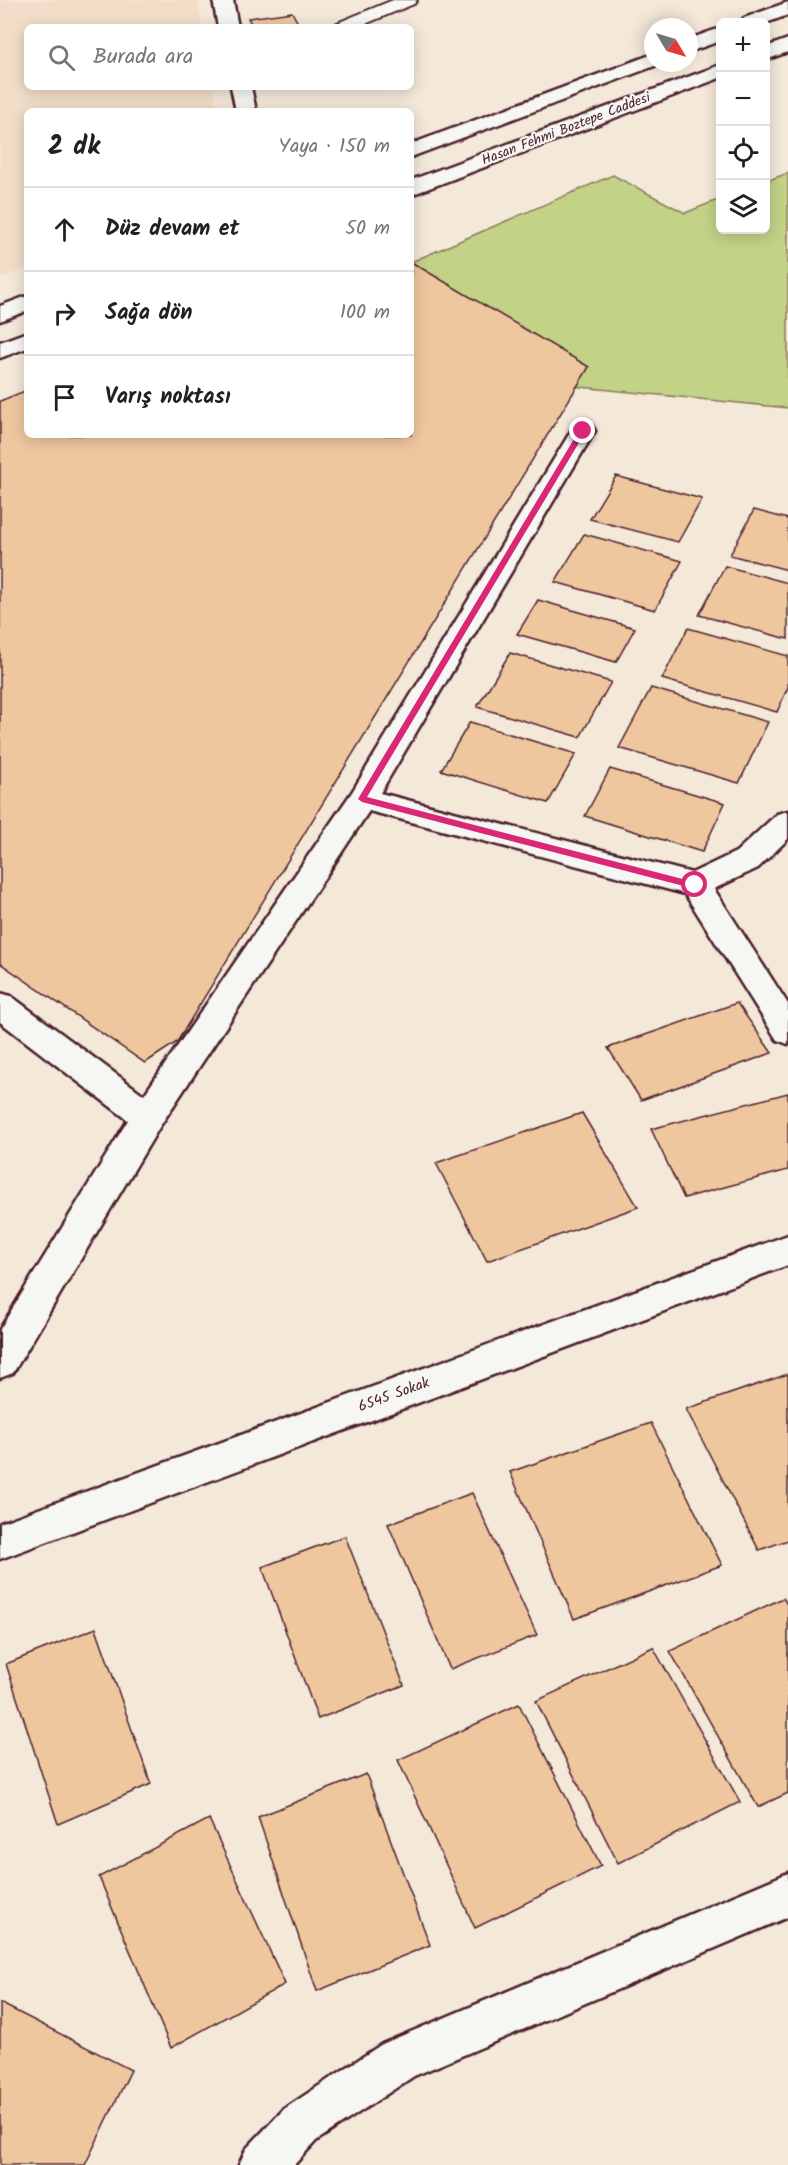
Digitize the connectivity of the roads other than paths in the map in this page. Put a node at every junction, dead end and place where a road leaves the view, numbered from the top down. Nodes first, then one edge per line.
1 (223, 0) edge
2 (408, 0) edge
3 (788, 8) edge
4 (762, 18) edge
5 (227, 24) edge
6 (350, 24) edge
7 (716, 36) edge
8 (698, 43) edge
9 (788, 45) edge
10 (770, 52) edge
11 (644, 63) edge
12 (716, 72) edge
13 (242, 90) edge
14 (245, 108) edge
15 (414, 150) edge
16 (414, 187) edge
17 (24, 304) edge
18 (0, 314) edge
19 (24, 340) edge
20 (0, 351) edge
21 (583, 431) dead end
22 (362, 799) junction
23 (788, 822) edge
24 (695, 885) junction
25 (0, 1005) edge
26 (788, 1031) edge
27 (148, 1116) junction
28 (788, 1250) edge
29 (0, 1362) edge
30 (0, 1540) edge
31 (788, 1895) edge
32 (262, 2165) edge

1 - 5 street
2 - 6 lane
3 - 4 street
7 - 8 street
9 - 10 street
11 - 15 street
12 - 16 street, Hasan Fehmi Boztepe Caddesi
13 - 14 street
17 - 18 street
19 - 20 street
21 - 22 street
22 - 24 street
22 - 27 street
23 - 24 street
24 - 26 street
25 - 27 street
27 - 29 street
28 - 30 street, 6545 Sokak
31 - 32 street

